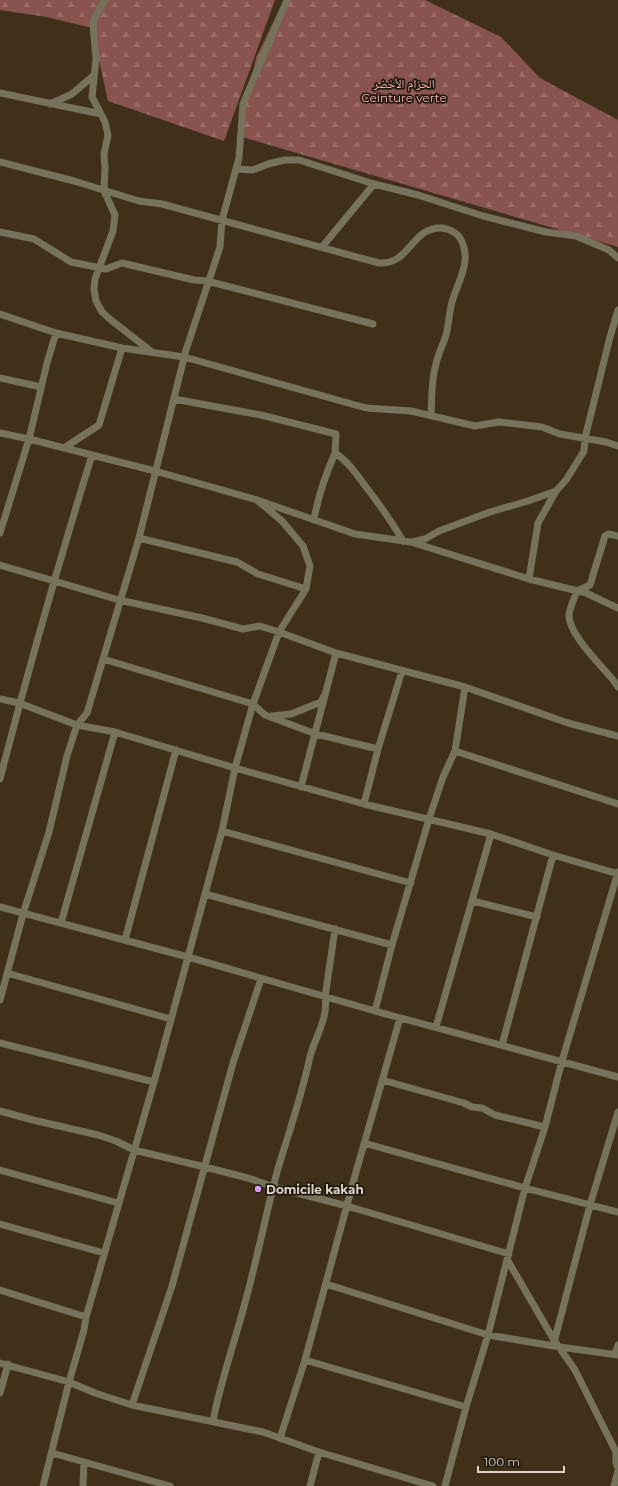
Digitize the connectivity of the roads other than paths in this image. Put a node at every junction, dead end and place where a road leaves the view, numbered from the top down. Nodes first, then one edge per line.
1 (105, 0) edge
2 (287, 0) edge
3 (93, 76) junction
4 (0, 93) edge
5 (50, 104) junction
6 (101, 114) junction
7 (0, 162) edge
8 (237, 169) junction
9 (374, 184) junction
10 (104, 191) junction
11 (222, 220) junction
12 (0, 232) edge
13 (322, 247) junction
14 (618, 258) edge
15 (99, 269) junction
16 (207, 281) junction
17 (618, 310) edge
18 (0, 314) edge
19 (373, 324) dead end
20 (56, 333) junction
21 (122, 348) junction
22 (154, 353) junction
23 (184, 357) junction
24 (0, 378) edge
25 (41, 388) junction
26 (174, 398) junction
27 (431, 415) junction
28 (0, 433) edge
29 (585, 438) junction
30 (29, 439) junction
31 (618, 446) edge
32 (64, 448) junction
33 (335, 453) junction
34 (92, 455) junction
35 (155, 471) junction
36 (556, 490) junction
37 (257, 500) junction
38 (314, 520) junction
39 (0, 533) edge
40 (618, 536) edge
41 (138, 538) junction
42 (403, 541) junction
43 (411, 542) junction
44 (0, 565) edge
45 (529, 579) junction
46 (54, 580) junction
47 (306, 589) junction
48 (577, 591) junction
49 (119, 600) junction
50 (618, 608) edge
51 (279, 632) junction
52 (336, 653) junction
53 (103, 659) junction
54 (402, 671) junction
55 (465, 687) junction
56 (618, 687) edge
57 (325, 695) junction
58 (0, 699) edge
59 (19, 703) junction
60 (253, 704) junction
61 (270, 716) junction
62 (78, 724) junction
63 (115, 732) junction
64 (316, 734) junction
65 (618, 736) edge
66 (378, 749) junction
67 (176, 750) junction
68 (455, 751) junction
69 (235, 768) junction
70 (0, 779) edge
71 (301, 786) junction
72 (364, 804) junction
73 (618, 804) edge
74 (428, 819) junction
75 (222, 831) junction
76 (491, 834) junction
77 (553, 855) junction
78 (618, 874) edge
79 (411, 883) junction
80 (205, 894) junction
81 (473, 901) junction
82 (0, 907) edge
83 (23, 914) junction
84 (537, 917) junction
85 (61, 923) junction
86 (335, 929) junction
87 (125, 940) junction
88 (392, 945) junction
89 (188, 957) junction
90 (7, 973) junction
91 (261, 978) junction
92 (325, 997) junction
93 (0, 1000) edge
94 (375, 1011) junction
95 (171, 1018) junction
96 (400, 1018) junction
97 (436, 1027) junction
98 (0, 1043) edge
99 (502, 1045) junction
100 (562, 1061) junction
101 (618, 1077) edge
102 (382, 1080) junction
103 (154, 1082) junction
104 (0, 1111) edge
105 (618, 1112) edge
106 (545, 1127) junction
107 (364, 1143) junction
108 (134, 1150) junction
109 (205, 1167) junction
110 (0, 1170) edge
111 (274, 1187) junction
112 (525, 1188) junction
113 (118, 1203) junction
114 (590, 1204) junction
115 (347, 1206) junction
116 (618, 1212) edge
117 (0, 1224) edge
118 (104, 1253) junction
119 (509, 1258) junction
120 (326, 1284) junction
121 (0, 1290) edge
122 (86, 1317) junction
123 (488, 1335) junction
124 (556, 1345) junction
125 (618, 1345) edge
126 (617, 1355) edge
127 (305, 1360) junction
128 (0, 1363) edge
129 (8, 1364) junction
130 (69, 1382) junction
131 (0, 1393) edge
132 (132, 1405) junction
133 (466, 1407) junction
134 (213, 1421) junction
135 (281, 1439) junction
136 (319, 1452) junction
137 (52, 1453) junction
138 (84, 1462) junction
139 (618, 1468) edge
140 (618, 1472) edge
141 (43, 1486) edge
142 (83, 1486) edge
143 (170, 1486) edge
144 (310, 1486) edge
145 (432, 1486) edge
146 (445, 1486) edge
147 (614, 1486) edge

1 - 3 street
2 - 8 street
3 - 5 street
3 - 6 street
4 - 5 street
5 - 6 street
6 - 10 street
7 - 10 street
8 - 9 street
8 - 11 street
9 - 13 street
9 - 14 street
10 - 11 street
10 - 15 street
11 - 13 street
11 - 16 street
12 - 15 street
13 - 27 street
15 - 16 street
15 - 22 street
16 - 19 street
16 - 23 street
17 - 29 street
18 - 20 street
20 - 21 street
20 - 25 street
21 - 22 street
21 - 32 street
22 - 23 street
23 - 26 street
23 - 27 street
24 - 25 street
25 - 30 street
26 - 33 street
26 - 35 street
27 - 29 street
28 - 30 street
29 - 31 street
29 - 36 street
30 - 32 street
30 - 39 street
32 - 34 street
33 - 38 street
33 - 42 street
34 - 35 street
34 - 46 street
35 - 37 street
35 - 41 street
36 - 43 street
36 - 45 street
37 - 38 street
37 - 47 street
38 - 42 street
40 - 48 street
41 - 47 street
41 - 49 street
42 - 43 street
43 - 45 street
44 - 46 street
45 - 48 street
46 - 49 street
46 - 59 street
47 - 51 street
48 - 50 street
48 - 56 street
49 - 51 street
49 - 53 street
51 - 52 street
51 - 60 street
52 - 54 street
52 - 57 street
53 - 60 street
53 - 62 street
54 - 55 street
54 - 66 street
55 - 65 street
55 - 68 street
57 - 61 street
57 - 64 street
58 - 59 street
59 - 62 street
59 - 70 street
60 - 61 street
60 - 69 street
61 - 64 street
62 - 63 street
62 - 83 street
63 - 67 street
63 - 85 street
64 - 66 street
64 - 71 street
66 - 72 street
67 - 69 street
67 - 87 street
68 - 73 street
68 - 74 street
69 - 71 street
69 - 75 street
71 - 72 street
72 - 74 street
74 - 76 street
74 - 79 street
75 - 79 street
75 - 80 street
76 - 77 street
76 - 81 street
77 - 78 street
77 - 84 street
78 - 100 street
79 - 88 street
80 - 86 street
80 - 89 street
81 - 84 street
81 - 97 street
82 - 83 street
83 - 85 street
83 - 90 street
84 - 99 street
85 - 87 street
86 - 88 street
86 - 92 street
87 - 89 street
88 - 94 street
89 - 91 street
89 - 95 street
90 - 93 street
90 - 95 street
91 - 92 street
91 - 109 street
92 - 94 street
92 - 111 street
94 - 96 street
95 - 103 street
96 - 97 street
96 - 102 street
97 - 99 street
98 - 103 street
99 - 100 street
100 - 101 street
100 - 106 street
102 - 106 street
102 - 107 street
103 - 108 street
104 - 108 street
105 - 114 street
106 - 112 street
107 - 112 street
107 - 115 street
108 - 109 street
108 - 113 street
109 - 111 street
109 - 132 street
110 - 113 street
111 - 115 street
111 - 134 street
112 - 114 street
112 - 119 street
113 - 118 street
114 - 116 street
114 - 124 street
115 - 119 street
115 - 120 street
117 - 118 street
118 - 122 street
119 - 123 street
119 - 124 street
120 - 123 street
120 - 127 street
121 - 122 street
122 - 130 street
123 - 124 street
123 - 133 street
124 - 126 street
124 - 139 street
125 - 126 street
127 - 133 street
127 - 135 street
128 - 129 street
129 - 130 street
129 - 131 street
130 - 132 street
130 - 137 street
132 - 134 street
133 - 146 street
134 - 135 street
135 - 136 street
136 - 144 street
136 - 145 street
137 - 138 street
137 - 141 street
138 - 142 street
138 - 143 street
140 - 147 street

